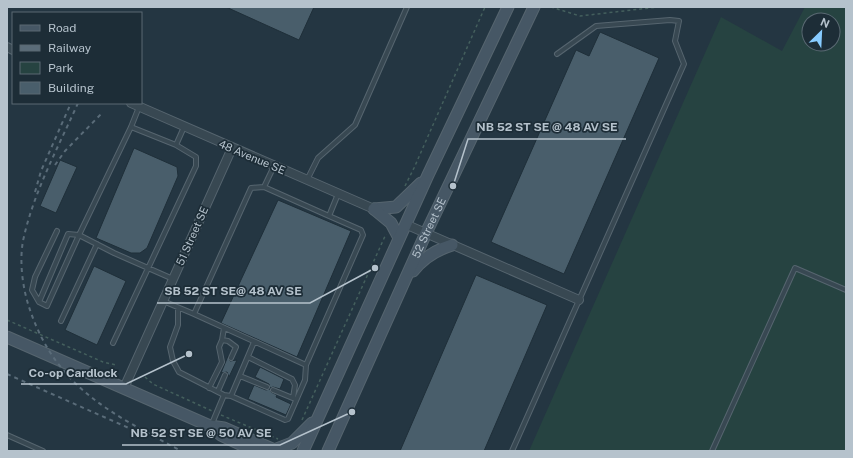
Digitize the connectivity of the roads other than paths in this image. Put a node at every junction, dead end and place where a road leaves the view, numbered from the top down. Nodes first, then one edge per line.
1 (407, 7) edge
2 (508, 7) edge
3 (534, 7) edge
4 (557, 54) dead end
5 (135, 105) edge
6 (131, 127) junction
7 (184, 127) junction
8 (176, 145) junction
9 (232, 148) junction
10 (274, 166) junction
11 (428, 175) junction
12 (307, 180) junction
13 (264, 187) junction
14 (338, 194) junction
15 (374, 209) junction
16 (329, 216) junction
17 (405, 224) junction
18 (57, 231) dead end
19 (426, 233) junction
20 (79, 235) junction
21 (399, 238) junction
22 (96, 244) junction
23 (452, 245) junction
24 (149, 267) junction
25 (173, 279) junction
26 (405, 280) junction
27 (846, 290) edge
28 (163, 300) junction
29 (579, 300) junction
30 (39, 302) junction
31 (178, 308) junction
32 (194, 314) junction
33 (61, 321) dead end
34 (224, 328) junction
35 (7, 337) edge
36 (222, 340) junction
37 (254, 342) junction
38 (113, 343) dead end
39 (248, 357) junction
40 (232, 358) dead end
41 (306, 365) junction
42 (225, 375) dead end
43 (240, 376) junction
44 (262, 384) junction
45 (267, 387) dead end
46 (124, 388) junction
47 (210, 388) junction
48 (260, 390) dead end
49 (218, 392) junction
50 (224, 395) junction
51 (231, 396) junction
52 (288, 396) junction
53 (275, 397) dead end
54 (295, 399) junction
55 (285, 402) dead end
56 (318, 417) junction
57 (210, 426) junction
58 (7, 435) edge
59 (330, 449) edge
60 (275, 450) edge
61 (43, 451) edge
62 (255, 451) edge
63 (303, 451) edge
64 (512, 451) edge
65 (712, 451) edge

1 - 12 lane
2 - 11 main road, 52 Street SE
3 - 19 main road, 52 Street SE
4 - 29 lane
5 - 6 lane
5 - 7 street, 48 Avenue SE
6 - 8 lane
6 - 20 lane
7 - 8 lane
7 - 9 street, 48 Avenue SE
8 - 24 lane
9 - 10 street, 48 Avenue SE
9 - 25 street, 51 Street SE
10 - 12 street, 48 Avenue SE
10 - 13 lane
11 - 15 main road
11 - 17 main road, 52 Street SE
12 - 14 street, 48 Avenue SE
13 - 16 lane
13 - 32 lane
14 - 15 street, 48 Avenue SE
14 - 16 lane
15 - 21 main road
16 - 41 lane
17 - 19 street
17 - 21 main road, 52 Street SE
18 - 30 lane
19 - 23 street
19 - 26 main road, 52 Street SE
20 - 22 lane
20 - 30 lane
20 - 30 lane
21 - 56 main road, 52 Street SE
22 - 24 lane
22 - 33 lane
23 - 26 main road
23 - 29 street
24 - 25 lane
24 - 38 lane
25 - 28 street, 51 Street SE
26 - 59 main road, 52 Street SE
27 - 65 lane
28 - 31 lane
28 - 46 street, 51 Street SE
29 - 64 lane
31 - 32 lane
31 - 47 lane
32 - 34 lane
34 - 36 lane
34 - 37 lane
35 - 46 main road
36 - 40 lane
36 - 47 lane
37 - 39 lane
37 - 41 lane
39 - 43 lane
39 - 54 lane
41 - 54 lane
42 - 49 lane
43 - 44 lane
43 - 51 lane
44 - 45 lane
44 - 48 lane
46 - 57 main road
47 - 49 lane
49 - 50 lane
50 - 51 lane
50 - 57 lane
51 - 54 lane
52 - 53 lane
52 - 54 lane
52 - 55 lane
56 - 60 main road
56 - 63 main road, 52 Street SE
57 - 60 main road
57 - 62 main road
58 - 61 lane

